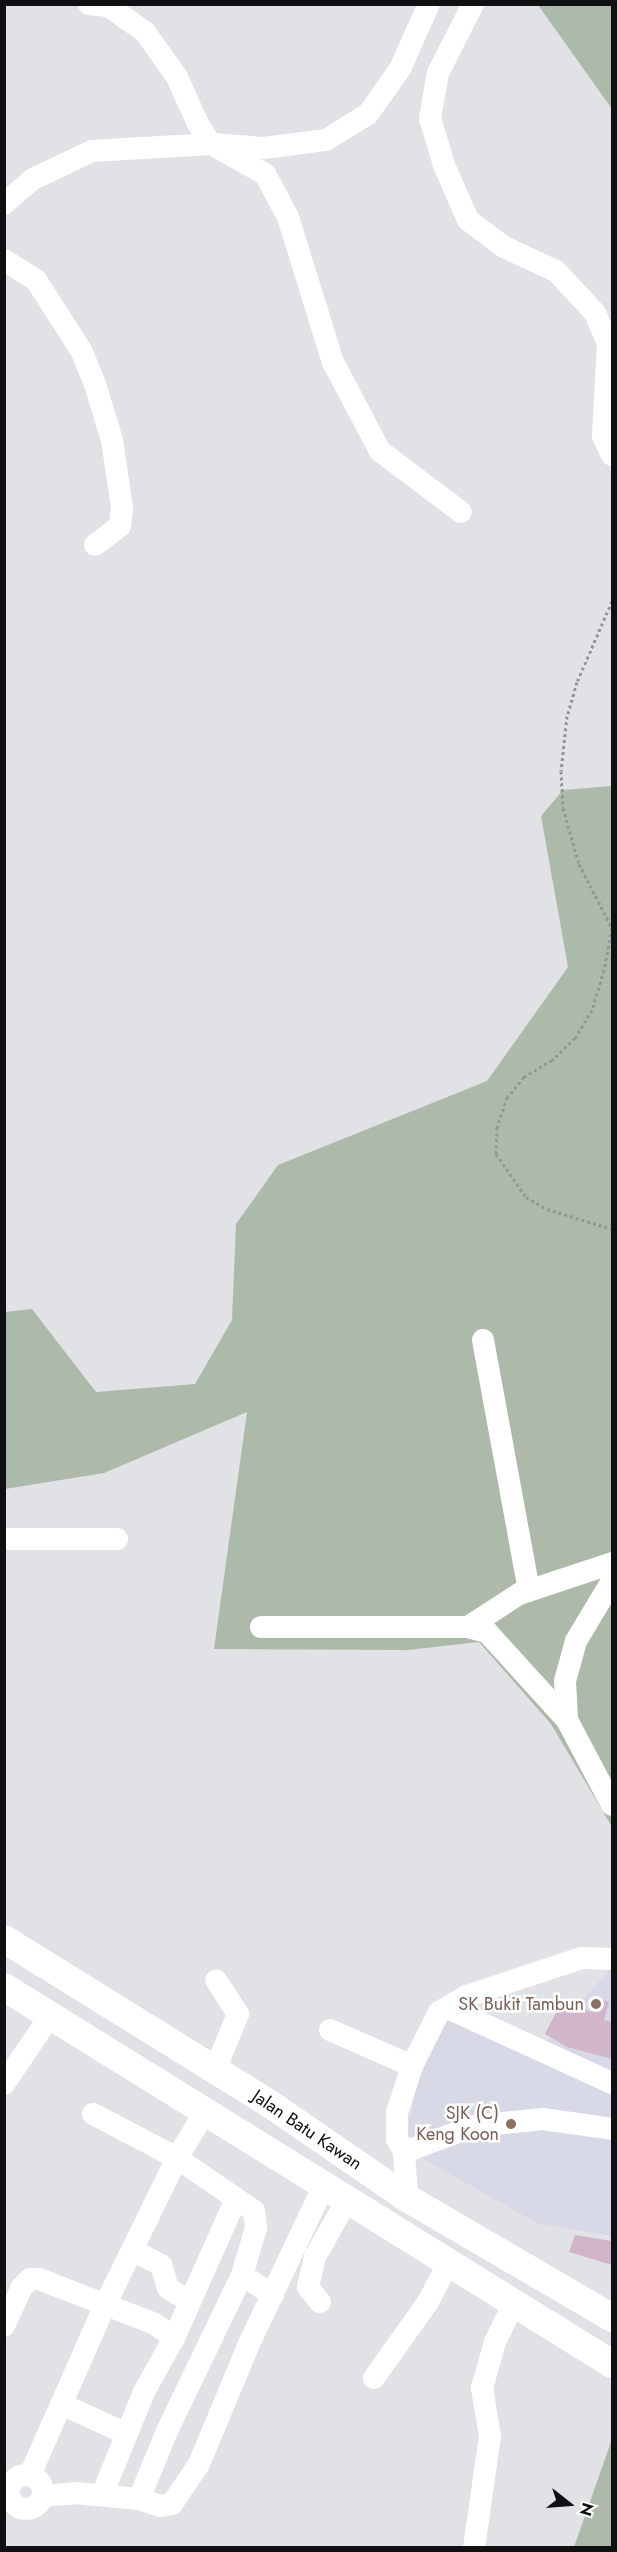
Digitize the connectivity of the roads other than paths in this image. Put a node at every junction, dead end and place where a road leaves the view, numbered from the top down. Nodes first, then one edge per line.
1 (89, 4) edge
2 (429, 4) edge
3 (473, 4) edge
4 (211, 144) junction
5 (4, 204) edge
6 (4, 260) edge
7 (612, 455) edge
8 (461, 512) dead end
9 (95, 545) dead end
10 (483, 1340) dead end
11 (4, 1539) edge
12 (117, 1539) dead end
13 (612, 1563) edge
14 (612, 1581) edge
15 (529, 1591) junction
16 (261, 1627) dead end
17 (468, 1627) junction
18 (567, 1720) junction
19 (612, 1804) edge
20 (4, 1939) edge
21 (612, 1959) edge
22 (216, 1980) dead end
23 (4, 1987) edge
24 (448, 2008) junction
25 (50, 2016) junction
26 (330, 2030) dead end
27 (412, 2066) junction
28 (215, 2070) junction
29 (8, 2072) edge
30 (612, 2083) edge
31 (205, 2112) junction
32 (93, 2114) dead end
33 (612, 2129) edge
34 (404, 2152) junction
35 (177, 2157) junction
36 (335, 2193) junction
37 (407, 2198) junction
38 (236, 2199) junction
39 (132, 2250) junction
40 (449, 2262) junction
41 (242, 2275) junction
42 (273, 2295) junction
43 (189, 2301) junction
44 (320, 2302) dead end
45 (106, 2303) junction
46 (513, 2305) junction
47 (612, 2318) edge
48 (4, 2326) edge
49 (174, 2338) junction
50 (612, 2364) edge
51 (374, 2378) dead end
52 (61, 2404) junction
53 (127, 2434) junction
54 (30, 2475) junction
55 (102, 2495) junction
56 (43, 2496) junction
57 (7, 2497) edge
58 (139, 2499) junction
59 (474, 2547) edge

1 - 4 street
2 - 4 street
3 - 7 street
4 - 5 street
4 - 8 street
6 - 9 street
10 - 15 street
11 - 12 street
13 - 15 street
14 - 18 street
15 - 17 street
16 - 17 street
17 - 18 street
18 - 19 street
20 - 28 main road, Jalan Batu Kawan
21 - 24 street
22 - 28 street
23 - 25 main road, Jalan Batu Kawan
24 - 27 street
24 - 30 street
25 - 29 street
25 - 31 main road, Jalan Batu Kawan
26 - 27 street
27 - 34 street
28 - 37 main road, Jalan Batu Kawan
31 - 35 street
31 - 36 main road, Jalan Batu Kawan
32 - 35 street
33 - 34 street
34 - 37 street
35 - 38 street
35 - 39 street
36 - 40 main road, Jalan Batu Kawan
36 - 42 street
36 - 44 street
37 - 47 main road, Jalan Batu Kawan
38 - 41 street
38 - 43 street
39 - 43 street
39 - 45 street
40 - 46 main road, Jalan Batu Kawan
40 - 51 street
41 - 42 street
41 - 58 street
42 - 58 street
43 - 49 street
45 - 48 street
45 - 49 street
45 - 52 street
46 - 50 main road, Jalan Batu Kawan
46 - 59 street
49 - 53 street
52 - 53 street
52 - 54 street
53 - 55 street
54 - 56 street
54 - 57 street
55 - 56 street
55 - 58 street
56 - 57 street

